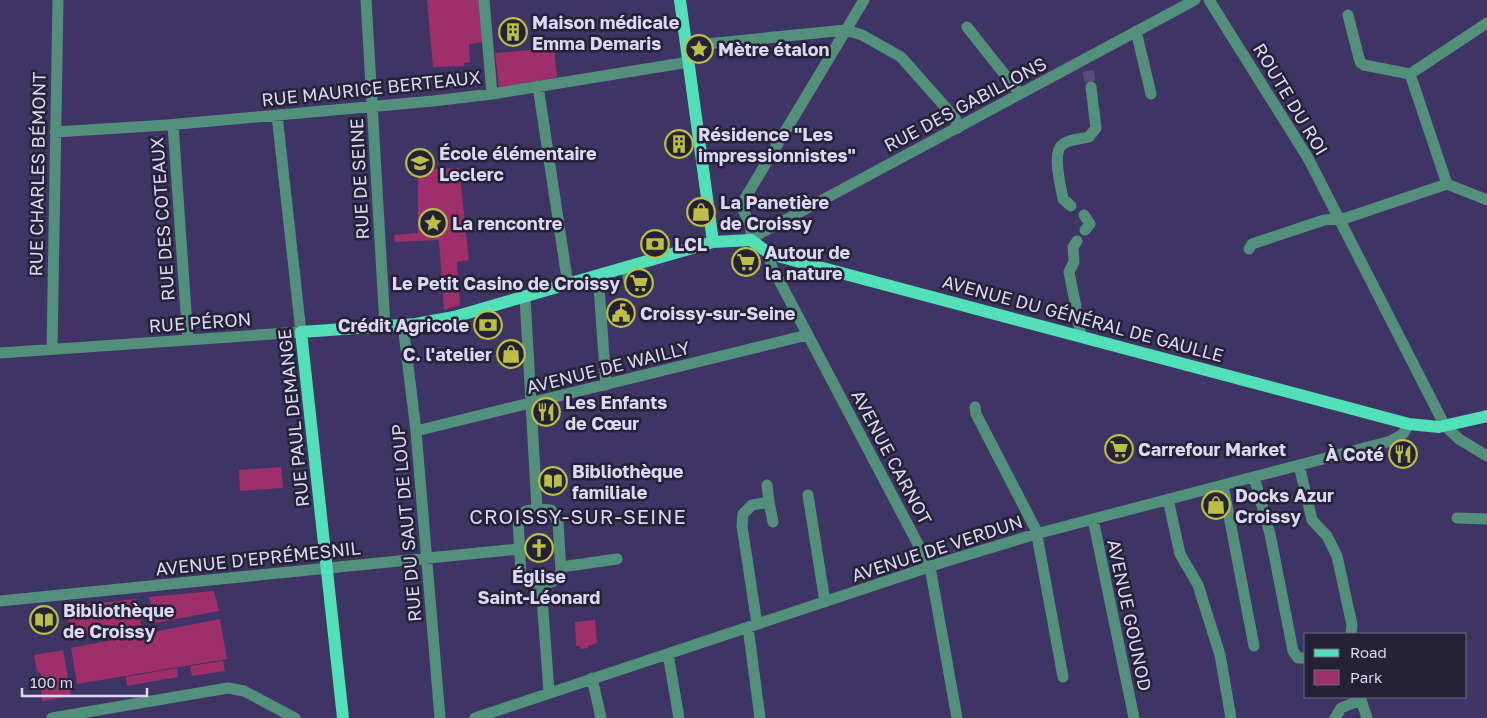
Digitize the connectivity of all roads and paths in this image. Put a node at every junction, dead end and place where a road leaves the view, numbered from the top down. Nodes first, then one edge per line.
1 (58, 0) edge
2 (366, 0) edge
3 (484, 0) edge
4 (680, 0) edge
5 (864, 0) edge
6 (1195, 0) edge
7 (1209, 0) edge
8 (1348, 15) dead end
9 (1487, 23) edge
10 (967, 27) dead end
11 (846, 30) junction
12 (1136, 31) junction
13 (686, 46) junction
14 (688, 62) junction
15 (1410, 74) junction
16 (538, 86) junction
17 (1091, 87) tunnel mouth
18 (492, 94) junction
19 (1151, 94) dead end
20 (1018, 95) junction
21 (372, 108) junction
22 (277, 115) junction
23 (173, 124) junction
24 (958, 128) junction
25 (55, 132) junction
26 (1447, 184) junction
27 (1487, 200) edge
28 (1071, 206) dead end
29 (1084, 215) dead end
30 (1338, 218) junction
31 (1086, 230) dead end
32 (751, 240) junction
33 (1077, 241) dead end
34 (713, 242) junction
35 (1248, 250) dead end
36 (770, 254) junction
37 (627, 268) junction
38 (629, 282) dead end
39 (568, 285) junction
40 (599, 287) dead end
41 (525, 297) junction
42 (1076, 307) dead end
43 (1078, 321) dead end
44 (403, 325) junction
45 (385, 326) junction
46 (301, 332) junction
47 (807, 335) junction
48 (1081, 336) junction
49 (188, 340) junction
50 (52, 349) junction
51 (0, 353) edge
52 (606, 385) junction
53 (532, 404) junction
54 (974, 407) dead end
55 (1487, 416) edge
56 (1409, 424) junction
57 (1445, 426) junction
58 (416, 431) junction
59 (1487, 456) edge
60 (1299, 465) junction
61 (1254, 476) junction
62 (767, 485) dead end
63 (1223, 485) junction
64 (808, 495) dead end
65 (1168, 499) junction
66 (770, 502) junction
67 (537, 509) junction
68 (1457, 518) dead end
69 (1093, 519) junction
70 (1487, 519) edge
71 (773, 522) dead end
72 (1036, 534) junction
73 (519, 549) junction
74 (620, 557) dead end
75 (427, 558) junction
76 (561, 567) junction
77 (930, 567) junction
78 (327, 569) junction
79 (541, 584) junction
80 (0, 601) edge
81 (825, 602) junction
82 (753, 626) junction
83 (1351, 633) edge
84 (1254, 646) dead end
85 (668, 654) junction
86 (1304, 658) edge
87 (1064, 677) dead end
88 (592, 678) junction
89 (548, 692) junction
90 (1360, 698) edge
91 (760, 716) edge
92 (52, 718) edge
93 (296, 718) edge
94 (343, 718) edge
95 (440, 718) edge
96 (475, 718) edge
97 (601, 718) edge
98 (679, 718) edge
99 (957, 718) edge
100 (1134, 718) edge
101 (1231, 718) edge
102 (1335, 718) edge
103 (1367, 718) edge

1 - 25 street, RUE CHARLES BÉMONT
2 - 21 street, RUE DE SEINE
3 - 18 street
4 - 13 main road
5 - 11 street
6 - 12 street, RUE DES GABILLONS
7 - 30 street, ROUTE DU ROI
8 - 15 street
9 - 15 street
10 - 20 street
11 - 13 street
11 - 24 street
11 - 32 street
12 - 19 street
12 - 20 street, RUE DES GABILLONS
13 - 14 main road
14 - 16 street, RUE MAURICE BERTEAUX
14 - 34 main road
15 - 26 street
16 - 18 street, RUE MAURICE BERTEAUX
16 - 39 street
17 - 28 street
18 - 21 street, RUE MAURICE BERTEAUX
20 - 24 street, RUE DES GABILLONS
21 - 22 street, RUE MAURICE BERTEAUX
21 - 45 street, RUE DE SEINE
22 - 23 street, RUE MAURICE BERTEAUX
22 - 46 street, RUE PAUL DEMANGE
23 - 25 street, RUE MAURICE BERTEAUX
23 - 49 street, RUE DES COTEAUX
24 - 32 street, RUE DES GABILLONS
25 - 50 street, RUE CHARLES BÉMONT
26 - 27 street
26 - 30 street
29 - 31 street
30 - 35 street
30 - 57 street, ROUTE DU ROI
32 - 34 main road, RUE PÉRON
32 - 36 main road, AVENUE DU GÉNÉRAL DE GAULLE
33 - 42 street
34 - 37 main road, RUE PÉRON
36 - 47 street, AVENUE CARNOT
36 - 48 main road, AVENUE DU GÉNÉRAL DE GAULLE
37 - 38 street
37 - 39 main road, RUE PÉRON
39 - 41 main road, RUE PÉRON
40 - 52 street
41 - 44 main road, RUE PÉRON
41 - 53 street
43 - 48 street
44 - 45 main road, RUE PÉRON
44 - 58 street, RUE DU SAUT DE LOUP
45 - 46 main road, RUE PÉRON
46 - 49 street, RUE PÉRON
46 - 78 main road, RUE PAUL DEMANGE
47 - 52 street, AVENUE DE WAILLY
47 - 77 street, AVENUE CARNOT
48 - 56 main road, AVENUE DU GÉNÉRAL DE GAULLE
49 - 50 street, RUE PÉRON
50 - 51 street, RUE PÉRON
52 - 53 street, AVENUE DE WAILLY
53 - 58 street, AVENUE DE WAILLY
53 - 67 street
54 - 72 street
55 - 57 main road, AVENUE DU GÉNÉRAL DE GAULLE
56 - 57 main road, AVENUE DU GÉNÉRAL DE GAULLE
56 - 60 street, AVENUE DE VERDUN
57 - 59 street
58 - 75 street, RUE DU SAUT DE LOUP
60 - 61 street, AVENUE DE VERDUN
60 - 83 street
61 - 63 street, AVENUE DE VERDUN
61 - 86 street
62 - 66 street
63 - 65 street, AVENUE DE VERDUN
63 - 84 street
64 - 81 street
65 - 69 street, AVENUE DE VERDUN
65 - 101 street
66 - 71 street
66 - 82 street
67 - 73 street
67 - 76 street
68 - 70 street
69 - 72 street, AVENUE DE VERDUN
69 - 100 street, AVENUE GOUNOD
72 - 77 street, AVENUE DE VERDUN
72 - 87 street
73 - 75 street, AVENUE D'EPRÉMESNIL
73 - 79 street
74 - 76 street
75 - 78 street, AVENUE D'EPRÉMESNIL
75 - 95 street, RUE DU SAUT DE LOUP
76 - 79 street
77 - 81 street, AVENUE DE VERDUN
77 - 99 street, AVENUE CARNOT
78 - 80 street, AVENUE D'EPRÉMESNIL
78 - 94 main road, RUE PAUL DEMANGE
79 - 89 street
81 - 82 street, AVENUE DE VERDUN
82 - 85 street, AVENUE DE VERDUN
82 - 91 street
85 - 88 street, AVENUE DE VERDUN
85 - 98 street
88 - 89 street, AVENUE DE VERDUN
88 - 97 street
89 - 96 street, AVENUE DE VERDUN
90 - 102 street
90 - 103 street
92 - 93 street

